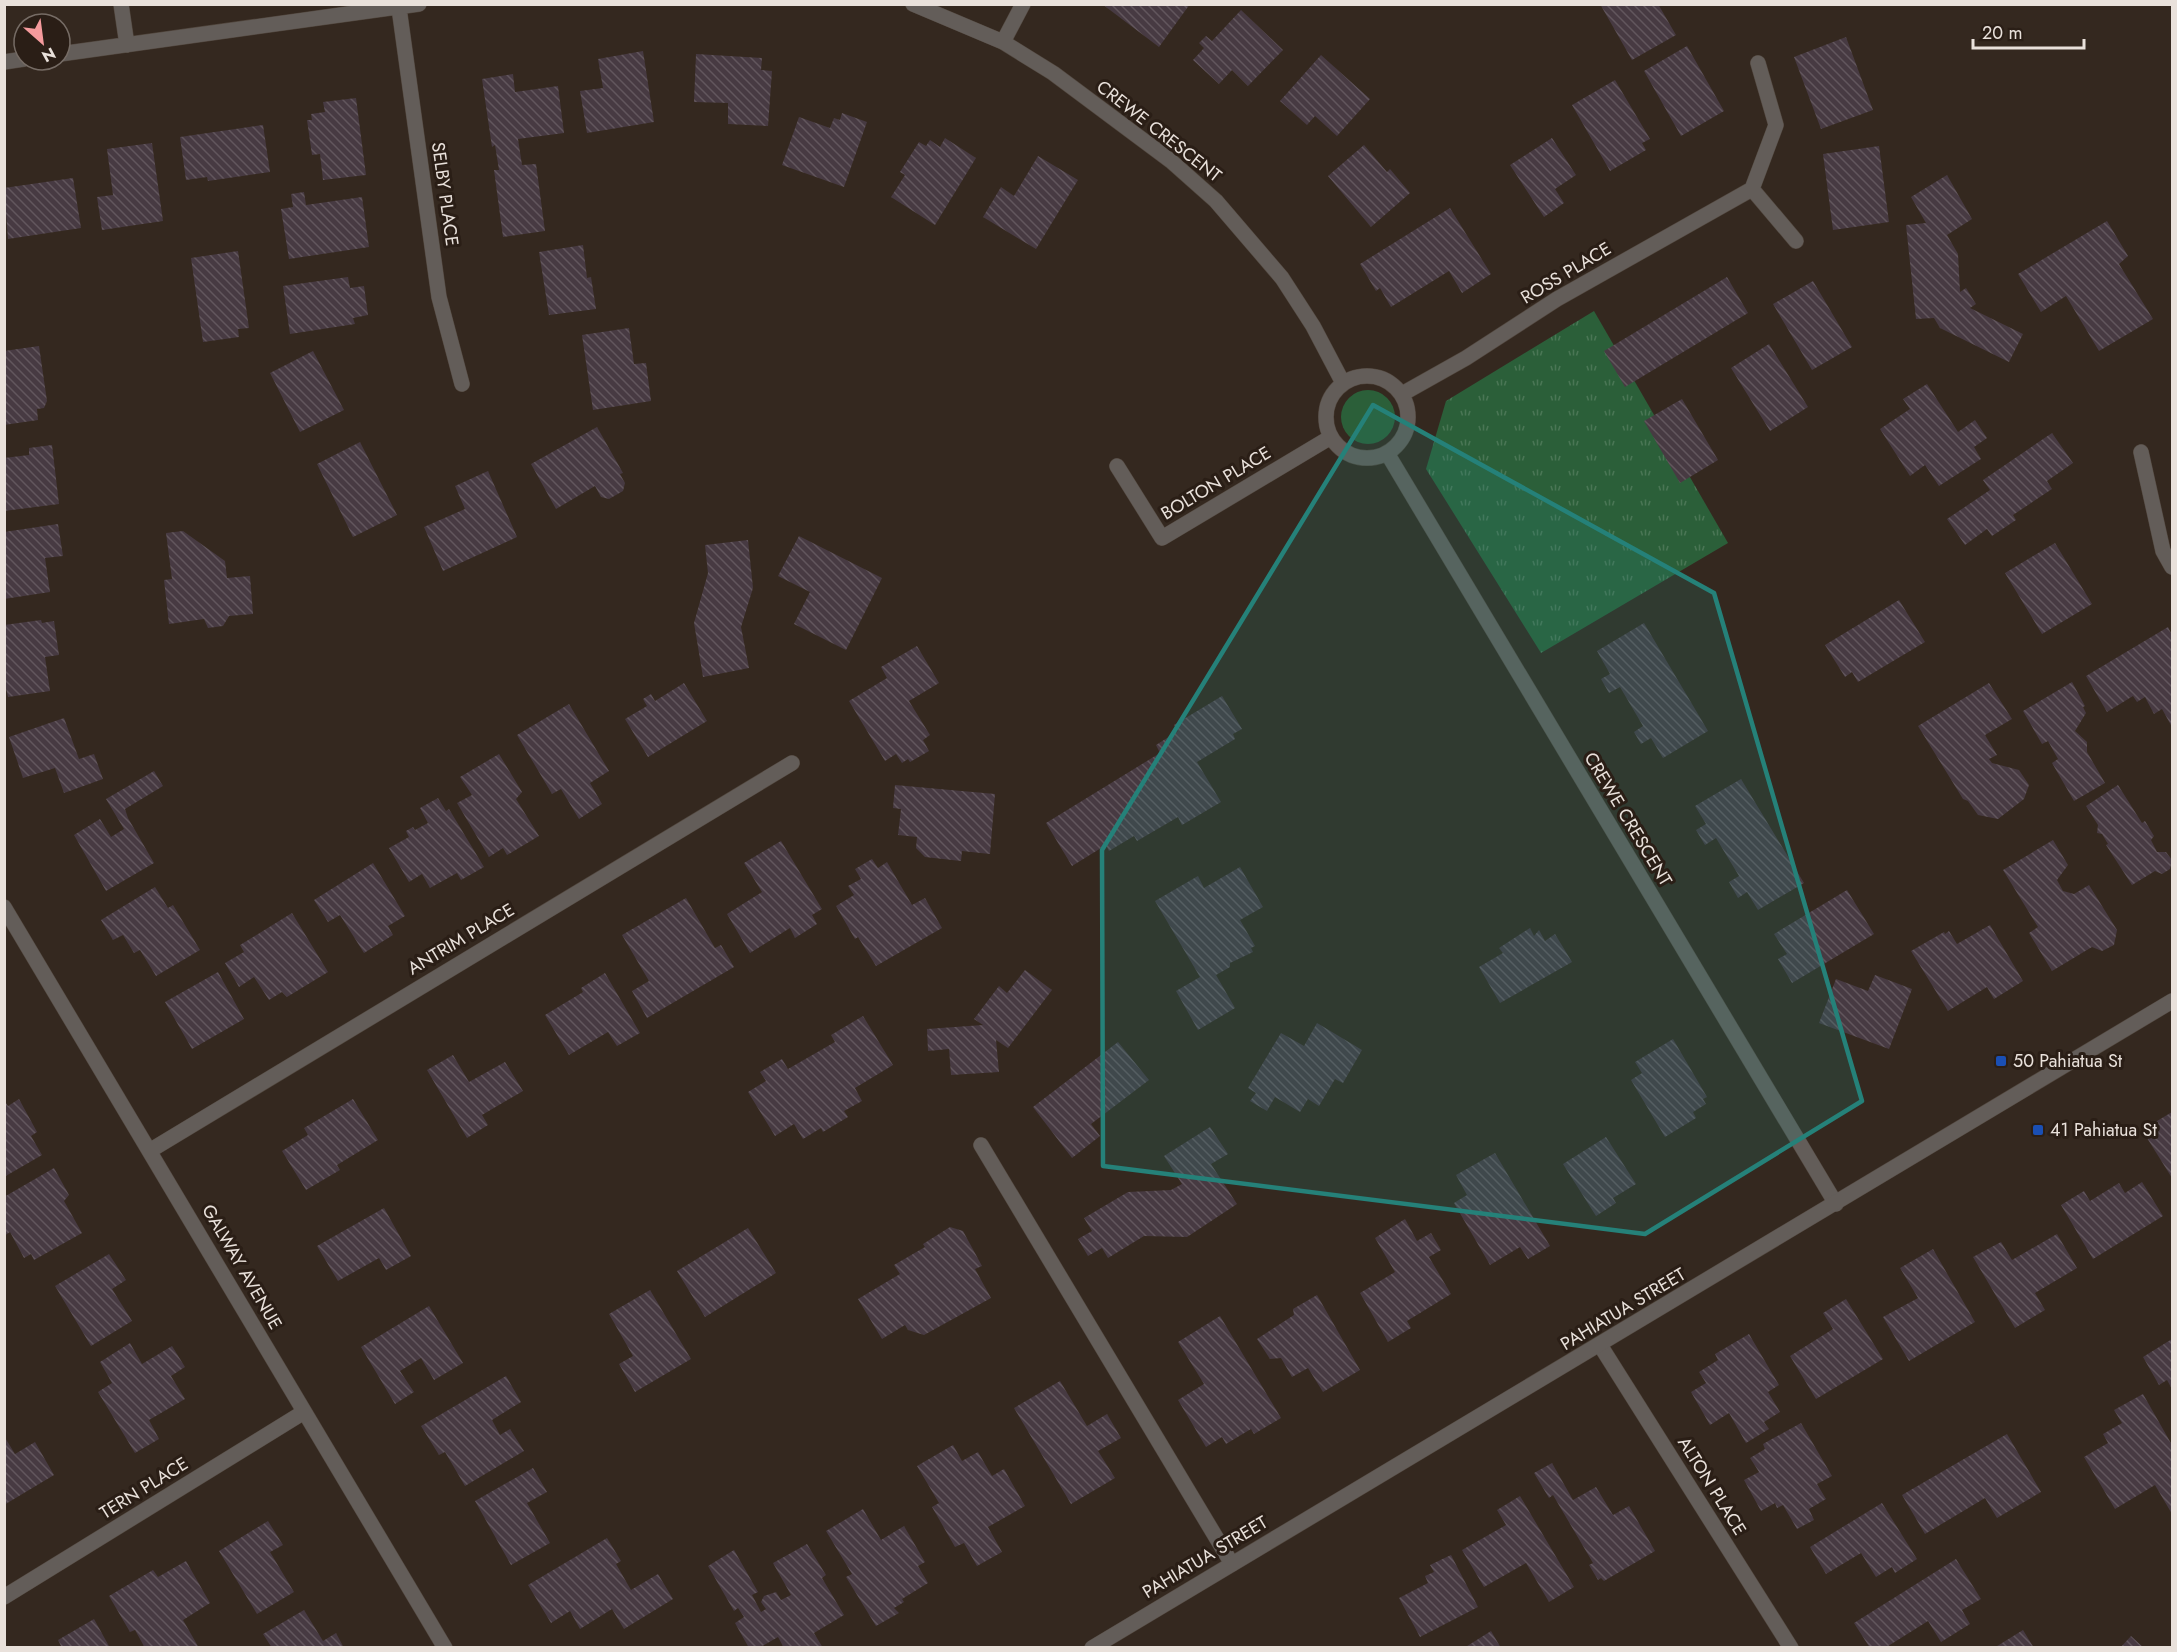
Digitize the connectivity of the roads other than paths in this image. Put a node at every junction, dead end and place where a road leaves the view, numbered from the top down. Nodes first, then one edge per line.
1 (121, 4) edge
2 (418, 4) edge
3 (913, 4) edge
4 (1023, 4) edge
5 (399, 8) junction
6 (1003, 42) junction
7 (127, 45) junction
8 (72, 52) edge
9 (1758, 63) dead end
10 (1752, 189) junction
11 (1796, 241) dead end
12 (1343, 383) junction
13 (462, 384) dead end
14 (1402, 394) junction
15 (1331, 437) junction
16 (2141, 452) dead end
17 (1387, 453) junction
18 (1117, 466) dead end
19 (2172, 567) edge
20 (792, 763) dead end
21 (4, 908) edge
22 (2172, 1001) edge
23 (981, 1145) dead end
24 (151, 1150) junction
25 (1836, 1204) junction
26 (1600, 1345) junction
27 (304, 1412) junction
28 (1232, 1564) junction
29 (4, 1597) edge
30 (445, 1647) edge
31 (1092, 1647) edge
32 (1791, 1647) edge

1 - 7 street
2 - 5 street
3 - 6 street, CREWE CRESCENT
4 - 6 street
5 - 7 street
5 - 13 street, SELBY PLACE
6 - 12 street, CREWE CRESCENT
7 - 8 street
9 - 10 street
10 - 11 street
10 - 14 street, ROSS PLACE
12 - 14 street
12 - 15 street
14 - 17 street
15 - 17 street
15 - 18 street, BOLTON PLACE
16 - 19 street
17 - 25 street, CREWE CRESCENT
20 - 24 street, ANTRIM PLACE
21 - 24 street, GALWAY AVENUE
22 - 25 street, PAHIATUA STREET
23 - 28 street
24 - 27 street, GALWAY AVENUE
25 - 26 street, PAHIATUA STREET
26 - 28 street, PAHIATUA STREET
26 - 32 street, ALTON PLACE
27 - 29 street, TERN PLACE
27 - 30 street, GALWAY AVENUE
28 - 31 street, PAHIATUA STREET

